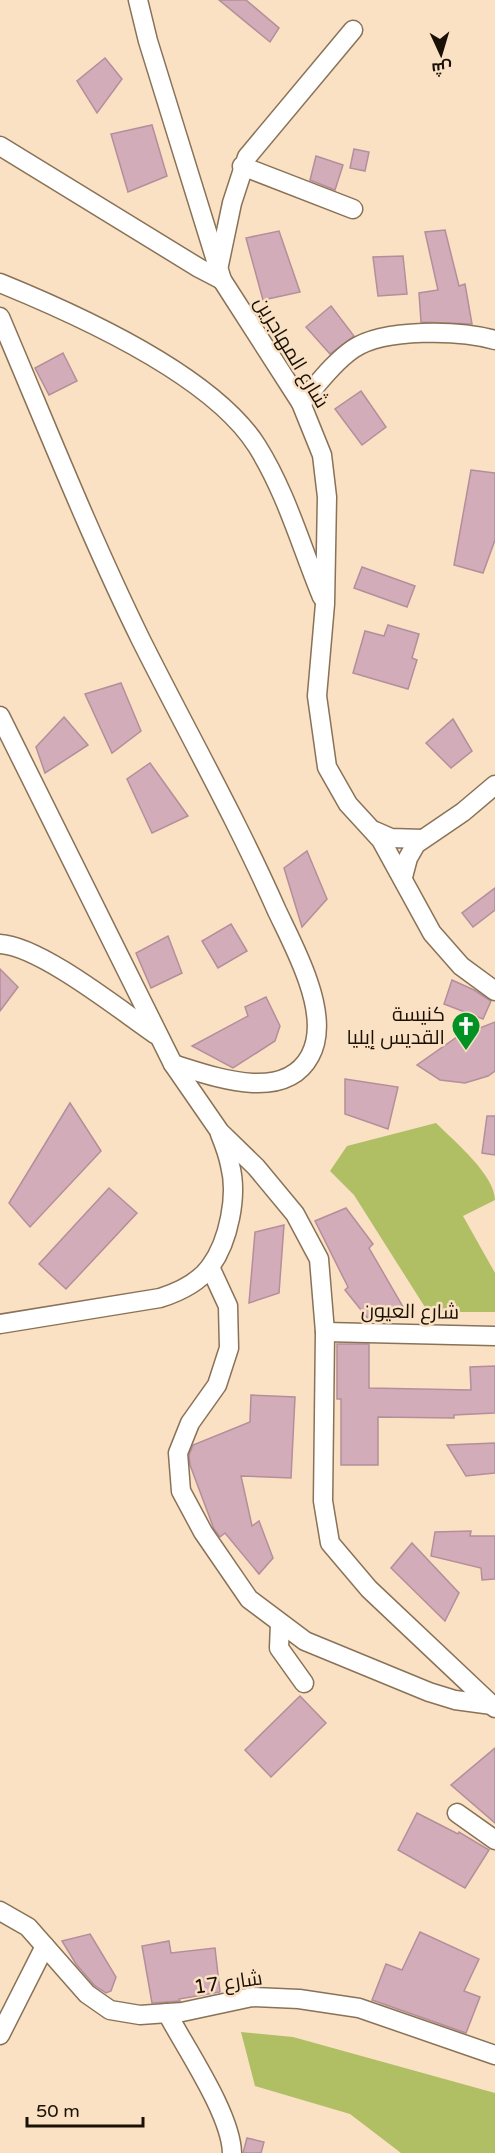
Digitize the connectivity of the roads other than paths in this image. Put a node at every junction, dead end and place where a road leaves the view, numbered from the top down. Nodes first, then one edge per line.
1 (138, 0) edge
2 (353, 30) dead end
3 (0, 146) edge
4 (242, 166) junction
5 (353, 209) dead end
6 (220, 274) junction
7 (0, 284) edge
8 (0, 317) edge
9 (495, 340) edge
10 (301, 403) junction
11 (325, 604) junction
12 (0, 716) edge
13 (495, 785) edge
14 (375, 831) junction
15 (422, 839) junction
16 (403, 877) junction
17 (0, 944) edge
18 (495, 991) edge
19 (156, 1035) junction
20 (172, 1064) junction
21 (220, 1132) junction
22 (210, 1267) junction
23 (0, 1324) edge
24 (325, 1332) junction
25 (495, 1335) edge
26 (280, 1623) junction
27 (304, 1683) dead end
28 (493, 1706) edge
29 (457, 1813) dead end
30 (495, 1840) edge
31 (0, 1911) edge
32 (45, 1946) junction
33 (167, 2013) junction
34 (0, 2035) edge
35 (495, 2055) edge
36 (231, 2153) edge

1 - 6 street, شارع المهاجرين
2 - 4 street
3 - 6 street
4 - 5 street
4 - 6 street
6 - 10 street, شارع المهاجرين
7 - 11 street
8 - 20 street
9 - 10 street
10 - 11 street, شارع المهاجرين
11 - 14 street, شارع المهاجرين
12 - 19 street
13 - 15 street
14 - 15 street, شارع المهاجرين
14 - 16 street, شارع المهاجرين
15 - 16 street
16 - 18 street, شارع المهاجرين
17 - 19 street
19 - 20 street
20 - 21 street
21 - 22 street
21 - 24 street
22 - 23 street
22 - 26 street
24 - 25 street, شارع العيون
24 - 28 street
26 - 27 street
26 - 28 street
29 - 30 street
31 - 32 street, شارع 17
32 - 33 street, شارع 17
32 - 34 street
33 - 35 street, شارع 17
33 - 36 street

